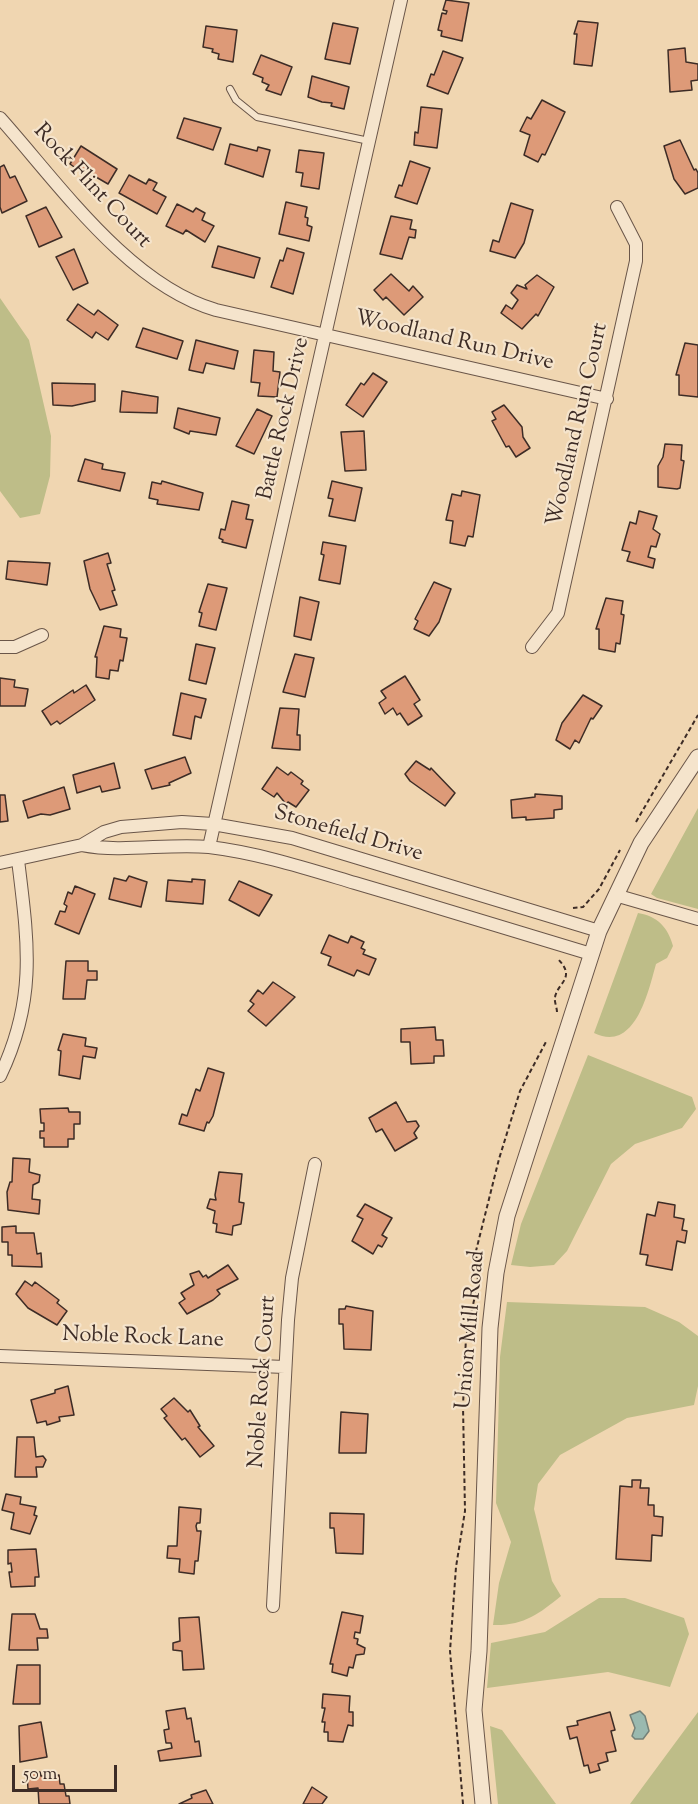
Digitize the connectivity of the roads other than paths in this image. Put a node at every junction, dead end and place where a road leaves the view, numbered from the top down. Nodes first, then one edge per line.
1 (401, 0) edge
2 (230, 89) dead end
3 (0, 118) edge
4 (369, 141) junction
5 (617, 207) dead end
6 (326, 334) junction
7 (607, 399) junction
8 (42, 635) dead end
9 (0, 647) edge
10 (532, 647) dead end
11 (698, 757) edge
12 (213, 824) junction
13 (82, 845) junction
14 (209, 847) junction
15 (18, 860) junction
16 (0, 863) edge
17 (615, 896) junction
18 (698, 919) edge
19 (599, 932) junction
20 (591, 954) junction
21 (0, 1076) edge
22 (315, 1164) dead end
23 (0, 1356) edge
24 (285, 1367) junction
25 (273, 1606) dead end
26 (483, 1804) edge

1 - 4 street, Battle Rock Drive
2 - 4 lane
3 - 6 street, Rock Flint Court
4 - 6 street, Battle Rock Drive
5 - 7 street, Woodland Run Court
6 - 7 street, Woodland Run Drive
6 - 12 street, Battle Rock Drive
7 - 10 street, Woodland Run Court
8 - 9 street
11 - 17 street, Union Mill Road
12 - 13 street, Stonefield Drive
12 - 14 street, Battle Rock Drive
12 - 19 street, Stonefield Drive
13 - 14 street, Stonefield Drive
13 - 15 street, Stonefield Drive
14 - 20 street, Stonefield Drive
15 - 16 street, Stonefield Drive
15 - 21 street
17 - 18 street
17 - 19 street, Union Mill Road
19 - 20 street, Union Mill Road
20 - 26 street, Union Mill Road
22 - 24 street, Noble Rock Court
23 - 24 street, Noble Rock Lane
24 - 25 street, Noble Rock Court

